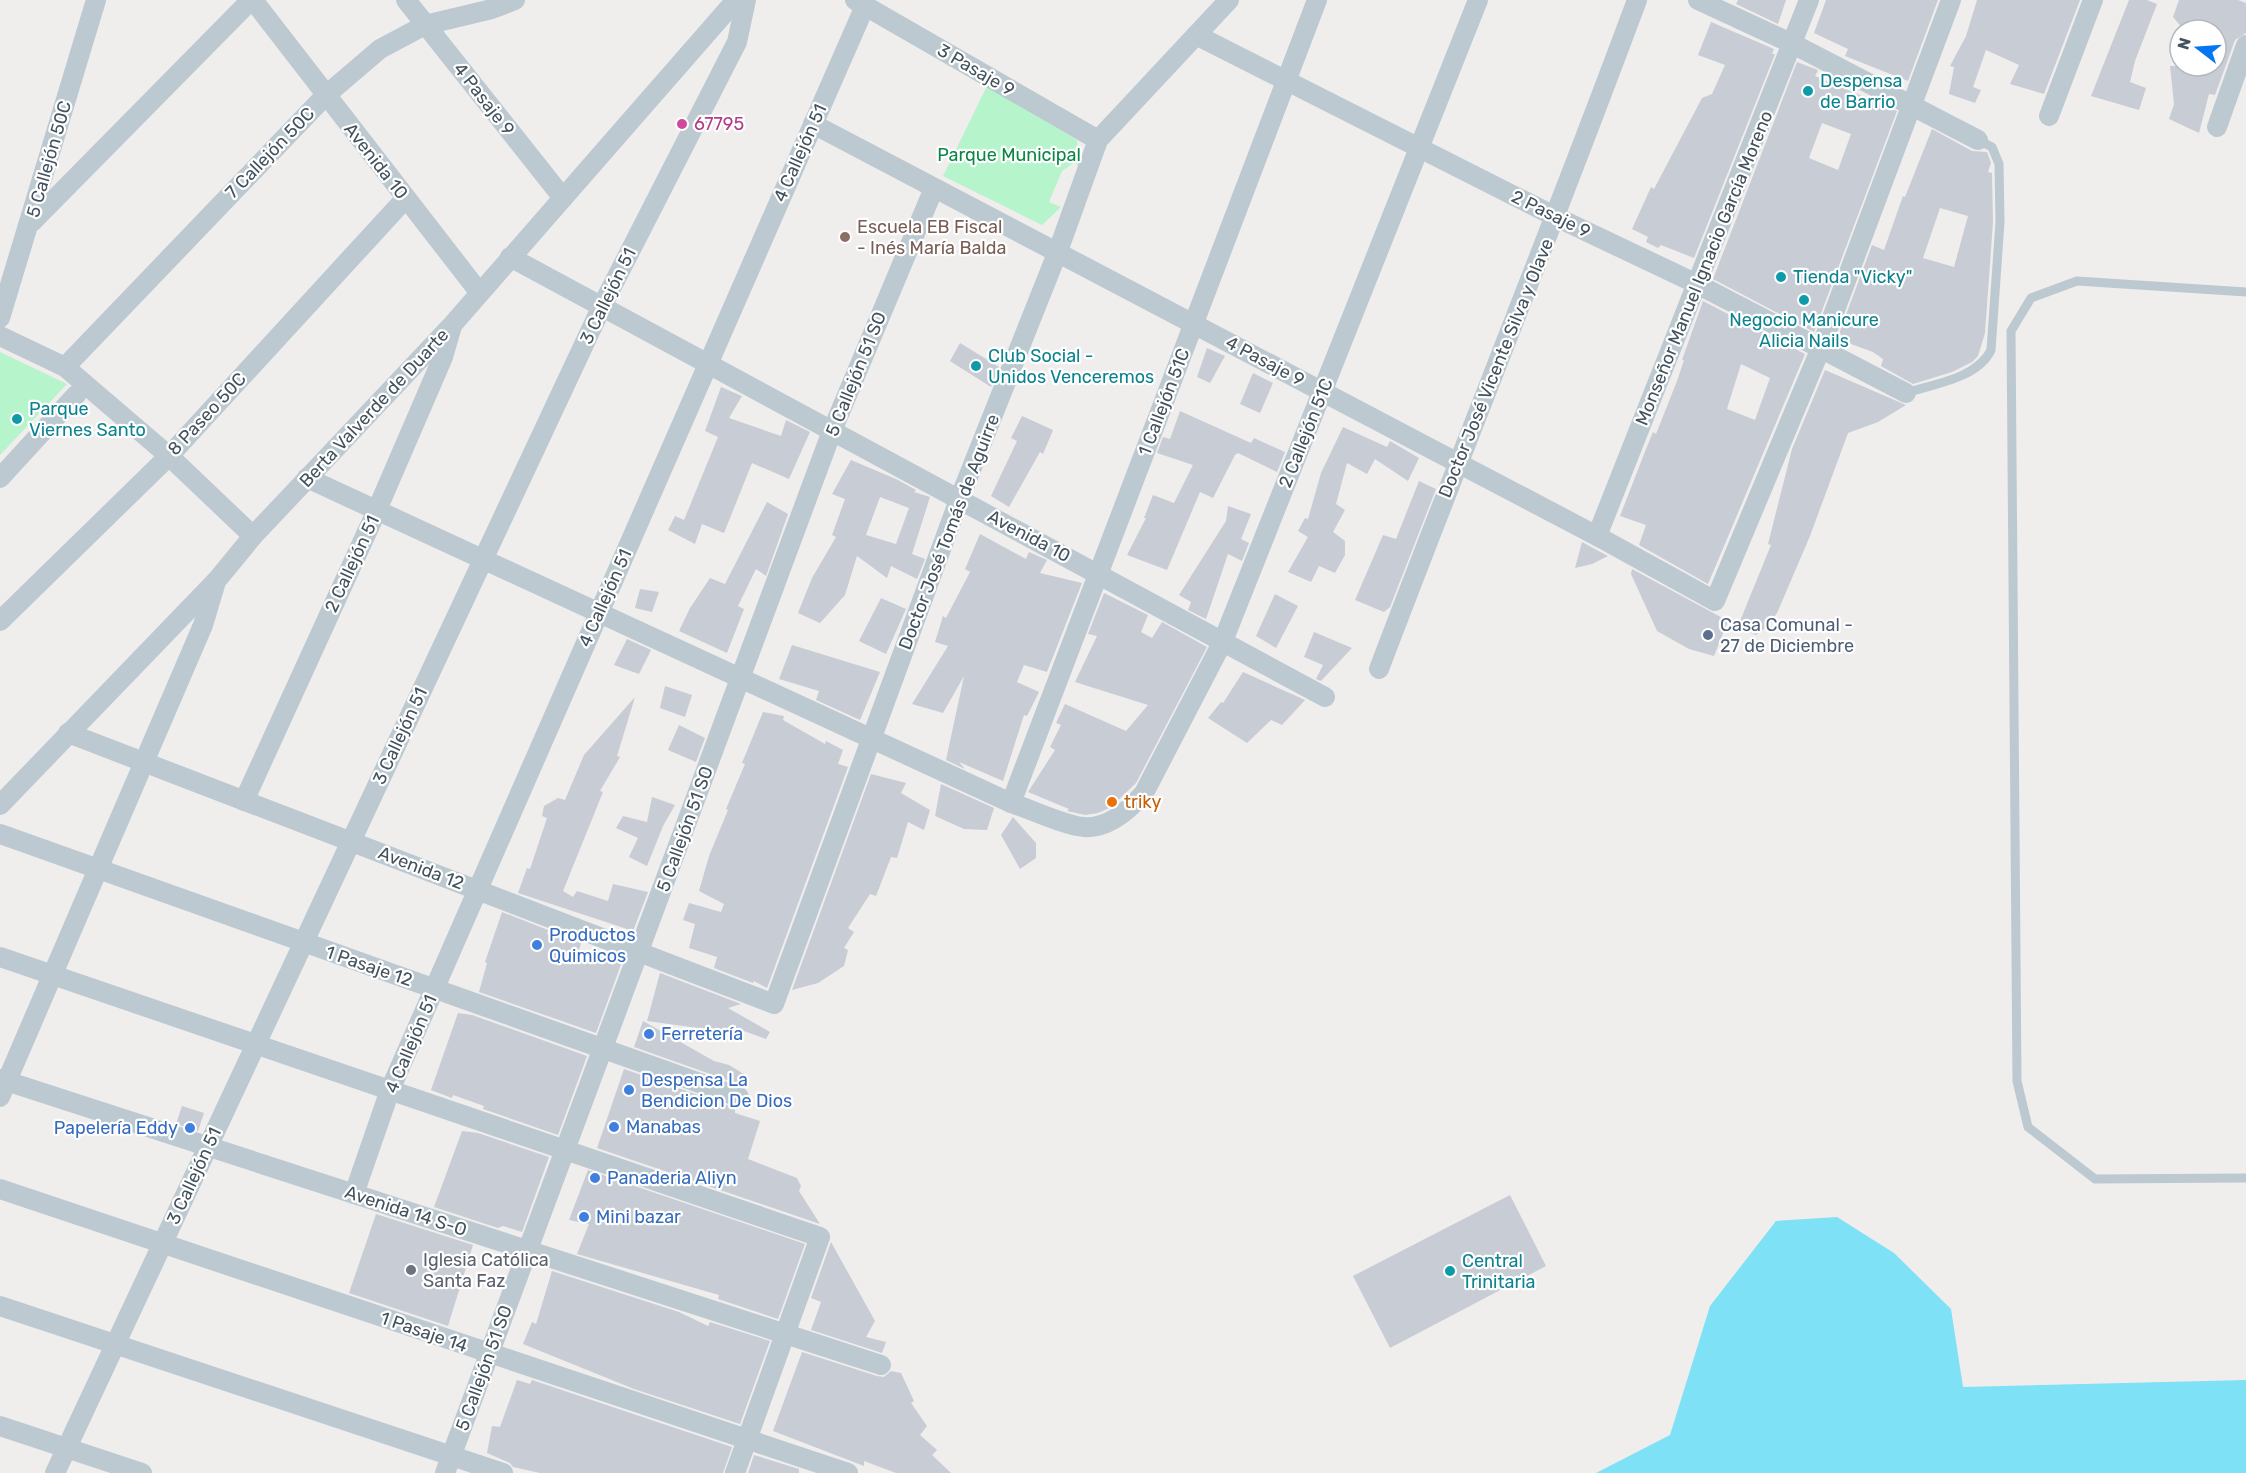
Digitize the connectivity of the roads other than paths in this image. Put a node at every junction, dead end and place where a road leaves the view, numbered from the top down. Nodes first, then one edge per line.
1 (96, 0) edge
2 (252, 0) edge
3 (406, 0) edge
4 (515, 0) edge
5 (736, 0) edge
6 (746, 0) edge
7 (1229, 0) edge
8 (1317, 0) edge
9 (1478, 0) edge
10 (1637, 0) edge
11 (1698, 0) edge
12 (1809, 0) edge
13 (1951, 0) edge
14 (2093, 0) edge
15 (860, 3) edge
16 (425, 25) junction
17 (1196, 35) junction
18 (1793, 44) junction
19 (2246, 45) edge
20 (1287, 81) junction
21 (325, 96) junction
22 (1912, 106) junction
23 (2049, 116) dead end
24 (813, 124) junction
25 (2217, 127) dead end
26 (1098, 140) junction
27 (1978, 140) joint
28 (1420, 148) junction
29 (934, 188) junction
30 (405, 198) junction
31 (562, 198) junction
32 (1556, 217) junction
33 (30, 224) junction
34 (1058, 251) junction
35 (510, 258) junction
36 (1697, 284) junction
37 (479, 292) junction
38 (2246, 292) edge
39 (602, 306) junction
40 (0, 318) edge
41 (453, 324) junction
42 (1194, 324) junction
43 (0, 336) edge
44 (1820, 350) junction
45 (708, 365) junction
46 (65, 367) junction
47 (1322, 392) junction
48 (1906, 393) joint
49 (76, 395) dead end
50 (832, 431) junction
51 (169, 456) junction
52 (1457, 463) junction
53 (0, 478) edge
54 (307, 478) junction
55 (959, 500) junction
56 (377, 510) junction
57 (253, 536) junction
58 (1597, 536) junction
59 (483, 560) junction
60 (1099, 573) junction
61 (217, 580) junction
62 (599, 613) junction
63 (2, 614) edge
64 (1223, 641) junction
65 (1379, 669) dead end
66 (741, 678) junction
67 (1325, 697) dead end
68 (68, 733) junction
69 (872, 739) junction
70 (144, 763) junction
71 (244, 801) junction
72 (1011, 803) junction
73 (0, 805) edge
74 (0, 834) edge
75 (351, 842) junction
76 (98, 869) junction
77 (478, 890) junction
78 (303, 943) junction
79 (639, 952) junction
80 (0, 957) edge
81 (52, 976) junction
82 (435, 989) junction
83 (774, 1004) joint
84 (255, 1045) junction
85 (603, 1048) junction
86 (2, 1086) edge
87 (390, 1090) junction
88 (739, 1097) dead end
89 (207, 1146) junction
90 (565, 1150) junction
91 (2246, 1178) edge
92 (0, 1189) edge
93 (354, 1194) junction
94 (162, 1244) junction
95 (528, 1250) junction
96 (0, 1306) edge
97 (785, 1334) junction
98 (115, 1343) junction
99 (489, 1354) junction
100 (880, 1365) dead end
101 (0, 1426) edge
102 (747, 1439) junction
103 (66, 1450) junction
104 (448, 1465) edge
105 (55, 1473) edge
106 (142, 1473) edge
107 (503, 1473) edge
108 (735, 1473) edge
109 (848, 1473) edge

1 - 33 street, 5 Callejón 50C
2 - 21 street, Avenida 10
2 - 33 street
3 - 16 street, 4 Pasaje 9
4 - 16 street, 7 Callejón 50C
5 - 31 street, Berta Valverde de Duarte
6 - 39 street, 3 Callejón 51
7 - 17 street, Doctor José Tomás de Aguirre
8 - 20 street, 1 Callejón 51C
9 - 28 street, 2 Callejón 51C
10 - 32 street, Doctor José Vicente Silva y Olave
11 - 18 street
12 - 18 street, Monseñor Manuel Ignacio García Moreno
13 - 22 street
14 - 23 street
15 - 24 street, 4 Callejón 51
15 - 26 street, 3 Pasaje 9
16 - 21 street, 7 Callejón 50C
16 - 31 street, 4 Pasaje 9
17 - 20 street, 2 Pasaje 9
17 - 26 street, Doctor José Tomás de Aguirre
18 - 22 street
18 - 36 street, Monseñor Manuel Ignacio García Moreno
19 - 25 street
20 - 28 street, 2 Pasaje 9
20 - 42 street, 1 Callejón 51C
21 - 30 street, Avenida 10
21 - 46 street, 7 Callejón 50C
22 - 27 street
22 - 44 street
24 - 29 street, 4 Pasaje 9
24 - 45 street, 4 Callejón 51
26 - 34 street, Doctor José Tomás de Aguirre
27 - 48 lane
28 - 32 street, 2 Pasaje 9
28 - 47 street, 2 Callejón 51C
29 - 34 street, 4 Pasaje 9
29 - 50 street, 5 Callejón 51 SO
30 - 37 street, Avenida 10
30 - 51 street, 8 Paseo 50C
31 - 35 street, Berta Valverde de Duarte
32 - 36 street, 2 Pasaje 9
32 - 52 street, Doctor José Vicente Silva y Olave
33 - 40 street, 5 Callejón 50C
34 - 42 street, 4 Pasaje 9
34 - 55 street, Doctor José Tomás de Aguirre
35 - 37 street, Berta Valverde de Duarte
35 - 39 street, Avenida 10
36 - 44 street, 2 Pasaje 9
36 - 58 street, Monseñor Manuel Ignacio García Moreno
37 - 41 street, Berta Valverde de Duarte
38 - 91 lane
39 - 45 street, Avenida 10
39 - 59 street, 3 Callejón 51
41 - 54 street, Berta Valverde de Duarte
41 - 56 street, 2 Callejón 51
42 - 47 street, 4 Pasaje 9
42 - 60 street, 1 Callejón 51C
43 - 46 street
44 - 48 street, 2 Pasaje 9
44 - 58 street, 4 Pasaje 9
45 - 50 street, Avenida 10
45 - 62 street, 4 Callejón 51
46 - 51 street
47 - 52 street, 4 Pasaje 9
47 - 64 street, 2 Callejón 51C
49 - 53 street
50 - 55 street, Avenida 10
50 - 66 street, 5 Callejón 51 SO
51 - 57 street
51 - 63 street, 8 Paseo 50C
52 - 58 street, 4 Pasaje 9
52 - 65 street, Doctor José Vicente Silva y Olave
54 - 56 street
54 - 57 street, Berta Valverde de Duarte
55 - 60 street, Avenida 10
55 - 69 street, Doctor José Tomás de Aguirre
56 - 59 street
56 - 71 street, 2 Callejón 51
57 - 61 street, Berta Valverde de Duarte
59 - 62 street
59 - 75 street, 3 Callejón 51
60 - 64 street, Avenida 10
60 - 72 street, 1 Callejón 51C
61 - 68 street, Berta Valverde de Duarte
61 - 70 street
62 - 66 street
62 - 77 street, 4 Callejón 51
64 - 67 street, Avenida 10
64 - 72 street, 2 Callejón 51C
66 - 69 street
66 - 79 street, 5 Callejón 51 SO
68 - 70 street, Avenida 12
68 - 73 street, Berta Valverde de Duarte
69 - 72 street
69 - 83 street, Doctor José Tomás de Aguirre
70 - 71 street, Avenida 12
70 - 76 street
71 - 75 street, Avenida 12
74 - 76 street, 1 Pasaje 12
75 - 77 street, Avenida 12
75 - 78 street, 3 Callejón 51
76 - 78 street, 1 Pasaje 12
76 - 81 street
77 - 79 street, Avenida 12
77 - 82 street, 4 Callejón 51
78 - 82 street, 1 Pasaje 12
78 - 84 street, 3 Callejón 51
79 - 83 street, Avenida 12
79 - 85 street, 5 Callejón 51 SO
80 - 81 street
81 - 84 street
81 - 86 street
82 - 85 street, 1 Pasaje 12
82 - 87 street, 4 Callejón 51
84 - 87 street
84 - 89 street, 3 Callejón 51
85 - 88 street, 1 Pasaje 12
85 - 90 street, 5 Callejón 51 SO
86 - 89 street, Avenida 14 S-O
87 - 90 street
87 - 93 street, 4 Callejón 51
89 - 93 street, Avenida 14 S-O
89 - 94 street, 3 Callejón 51
90 - 95 street, 5 Callejón 51 SO
90 - 97 street
92 - 94 street, 1 Pasaje 14
93 - 95 street, Avenida 14 S-O
94 - 98 street, 3 Callejón 51
94 - 99 street, 1 Pasaje 14
95 - 97 street, Avenida 14 S-O
95 - 99 street, 5 Callejón 51 SO
96 - 98 street
97 - 100 street, Avenida 14 S-O
97 - 102 street
98 - 103 street, 3 Callejón 51
98 - 104 street
99 - 102 street, 1 Pasaje 14
99 - 104 street, 5 Callejón 51 SO
101 - 103 street
102 - 108 street
102 - 109 street, 1 Pasaje 14
103 - 105 street, 3 Callejón 51
103 - 106 street
104 - 107 street

